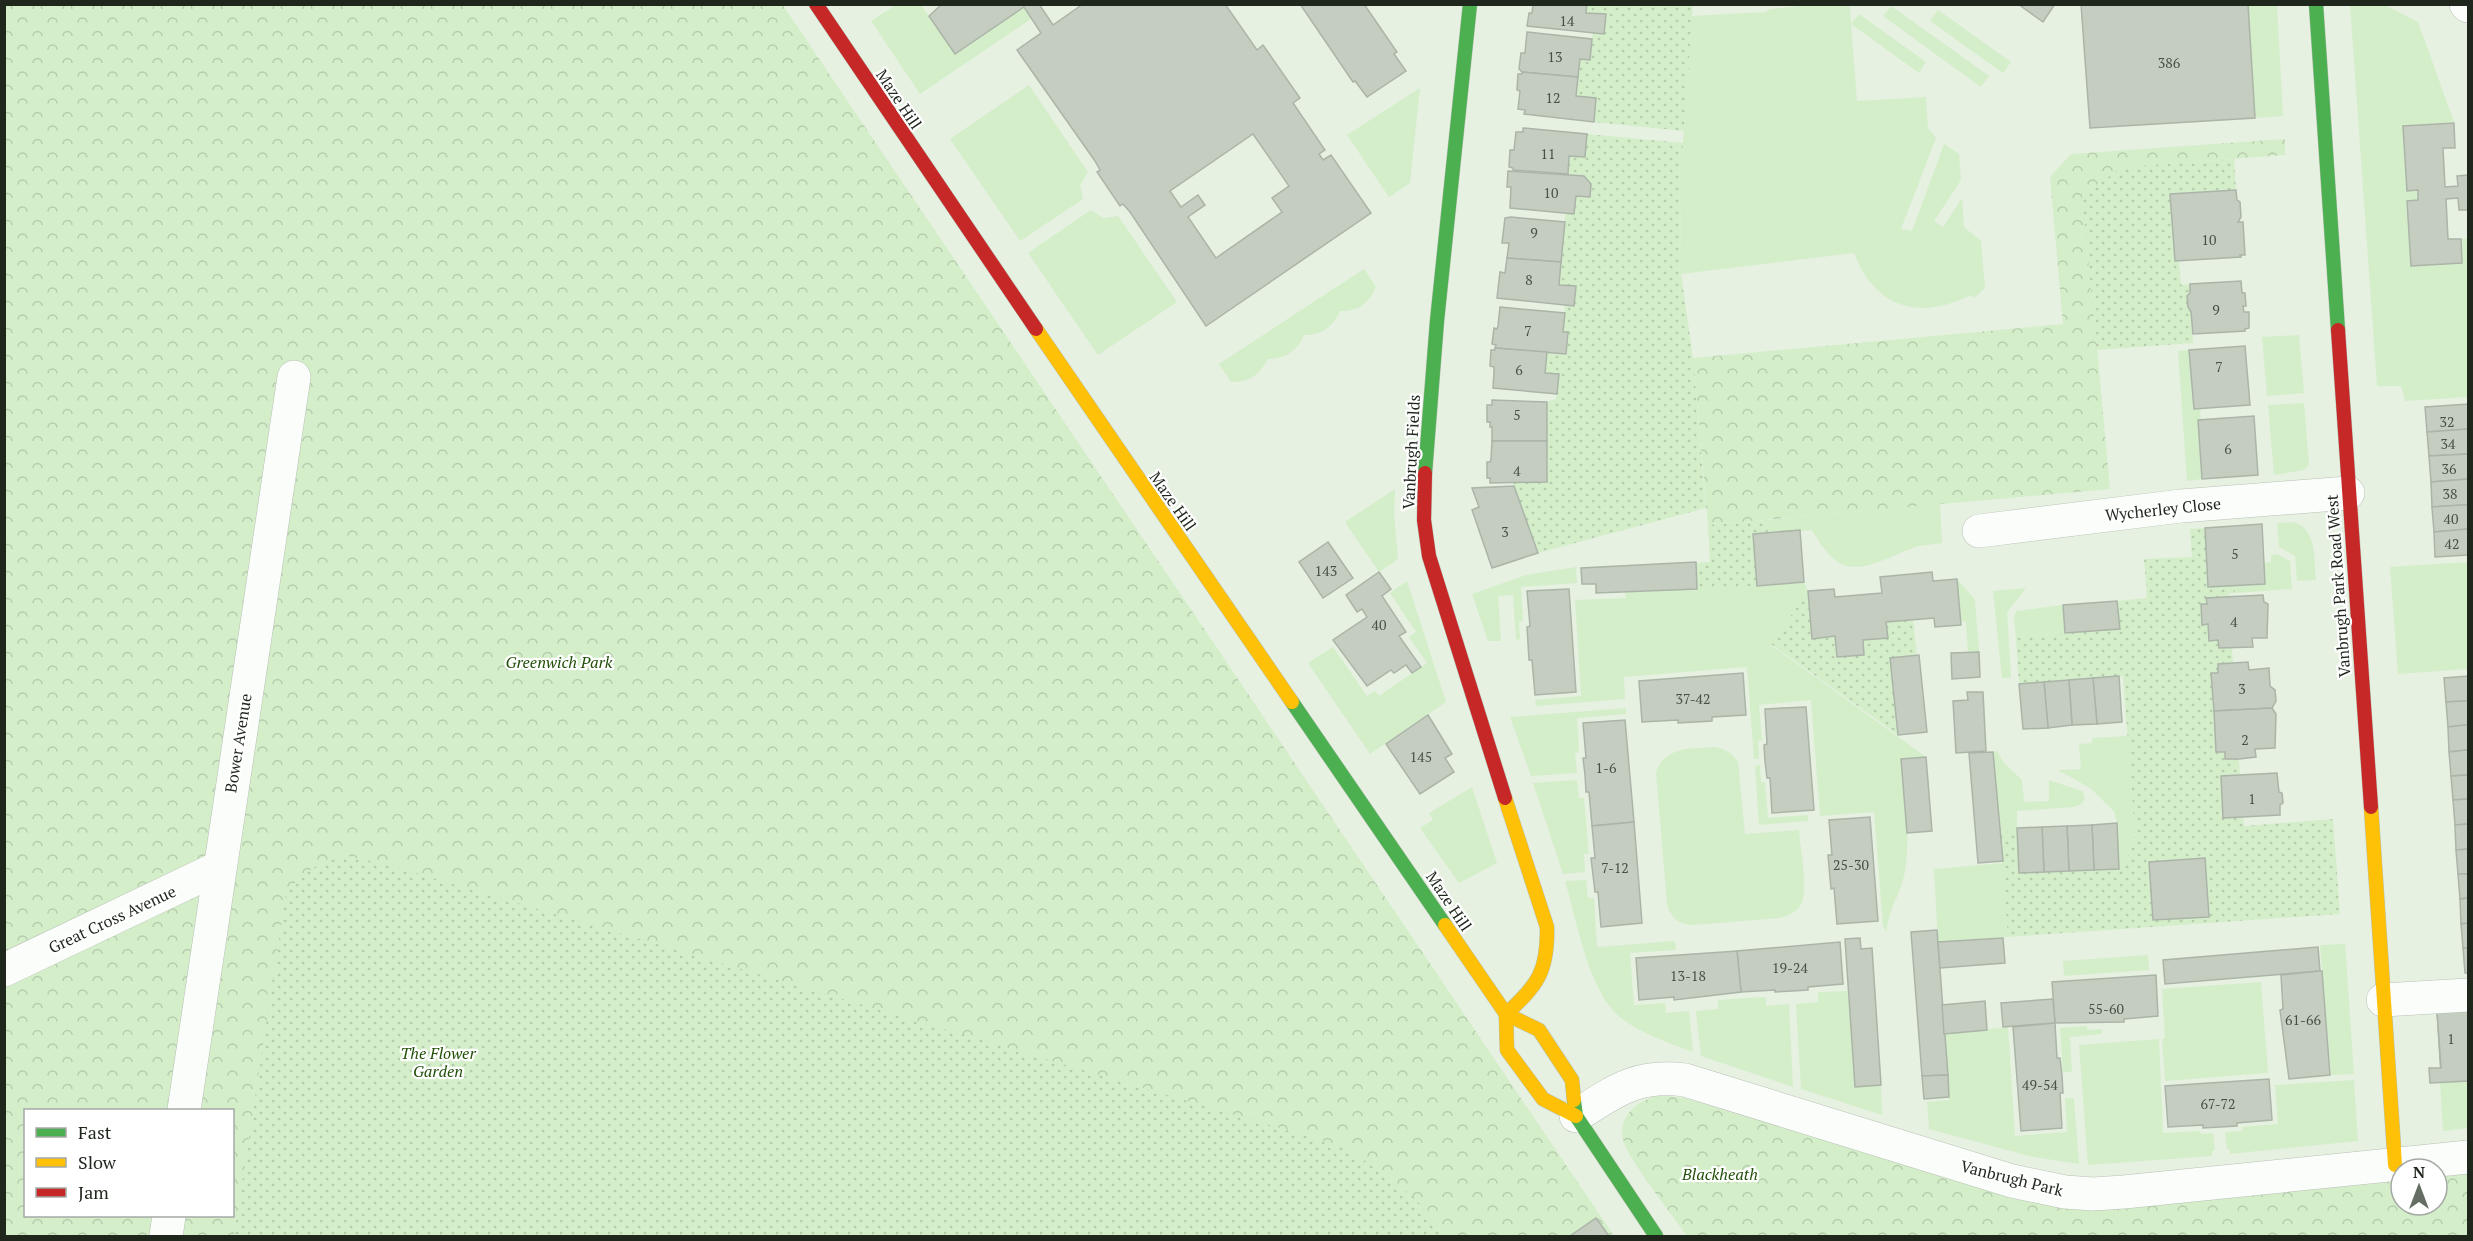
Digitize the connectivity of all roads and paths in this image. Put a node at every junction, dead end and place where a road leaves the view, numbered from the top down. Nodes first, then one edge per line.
1 (1470, 4) edge
2 (2316, 4) edge
3 (826, 8) edge
4 (294, 376) dead end
5 (2348, 493) junction
6 (1979, 531) dead end
7 (220, 867) junction
8 (4, 970) edge
9 (2469, 995) edge
10 (2383, 1000) junction
11 (1506, 1014) junction
12 (184, 1109) edge
13 (1576, 1116) junction
14 (2394, 1157) edge
15 (2469, 1157) edge
16 (2449, 1159) edge
17 (2389, 1166) edge
18 (169, 1217) edge
19 (166, 1236) edge
20 (1656, 1236) edge

1 - 11 street, Vanbrugh Fields
2 - 5 street, Vanbrugh Park Road West
3 - 11 street, Maze Hill
4 - 7 street, Bower Avenue
5 - 6 street, Wycherley Close
5 - 10 street, Vanbrugh Park Road West
7 - 8 street, Great Cross Avenue
7 - 12 street, Bower Avenue
9 - 10 street
10 - 14 street, Vanbrugh Park Road West
11 - 13 street, Maze Hill
11 - 13 street, Maze Hill
13 - 17 street, Vanbrugh Park
13 - 20 street, Maze Hill
15 - 16 street, Vanbrugh Park
18 - 19 street

